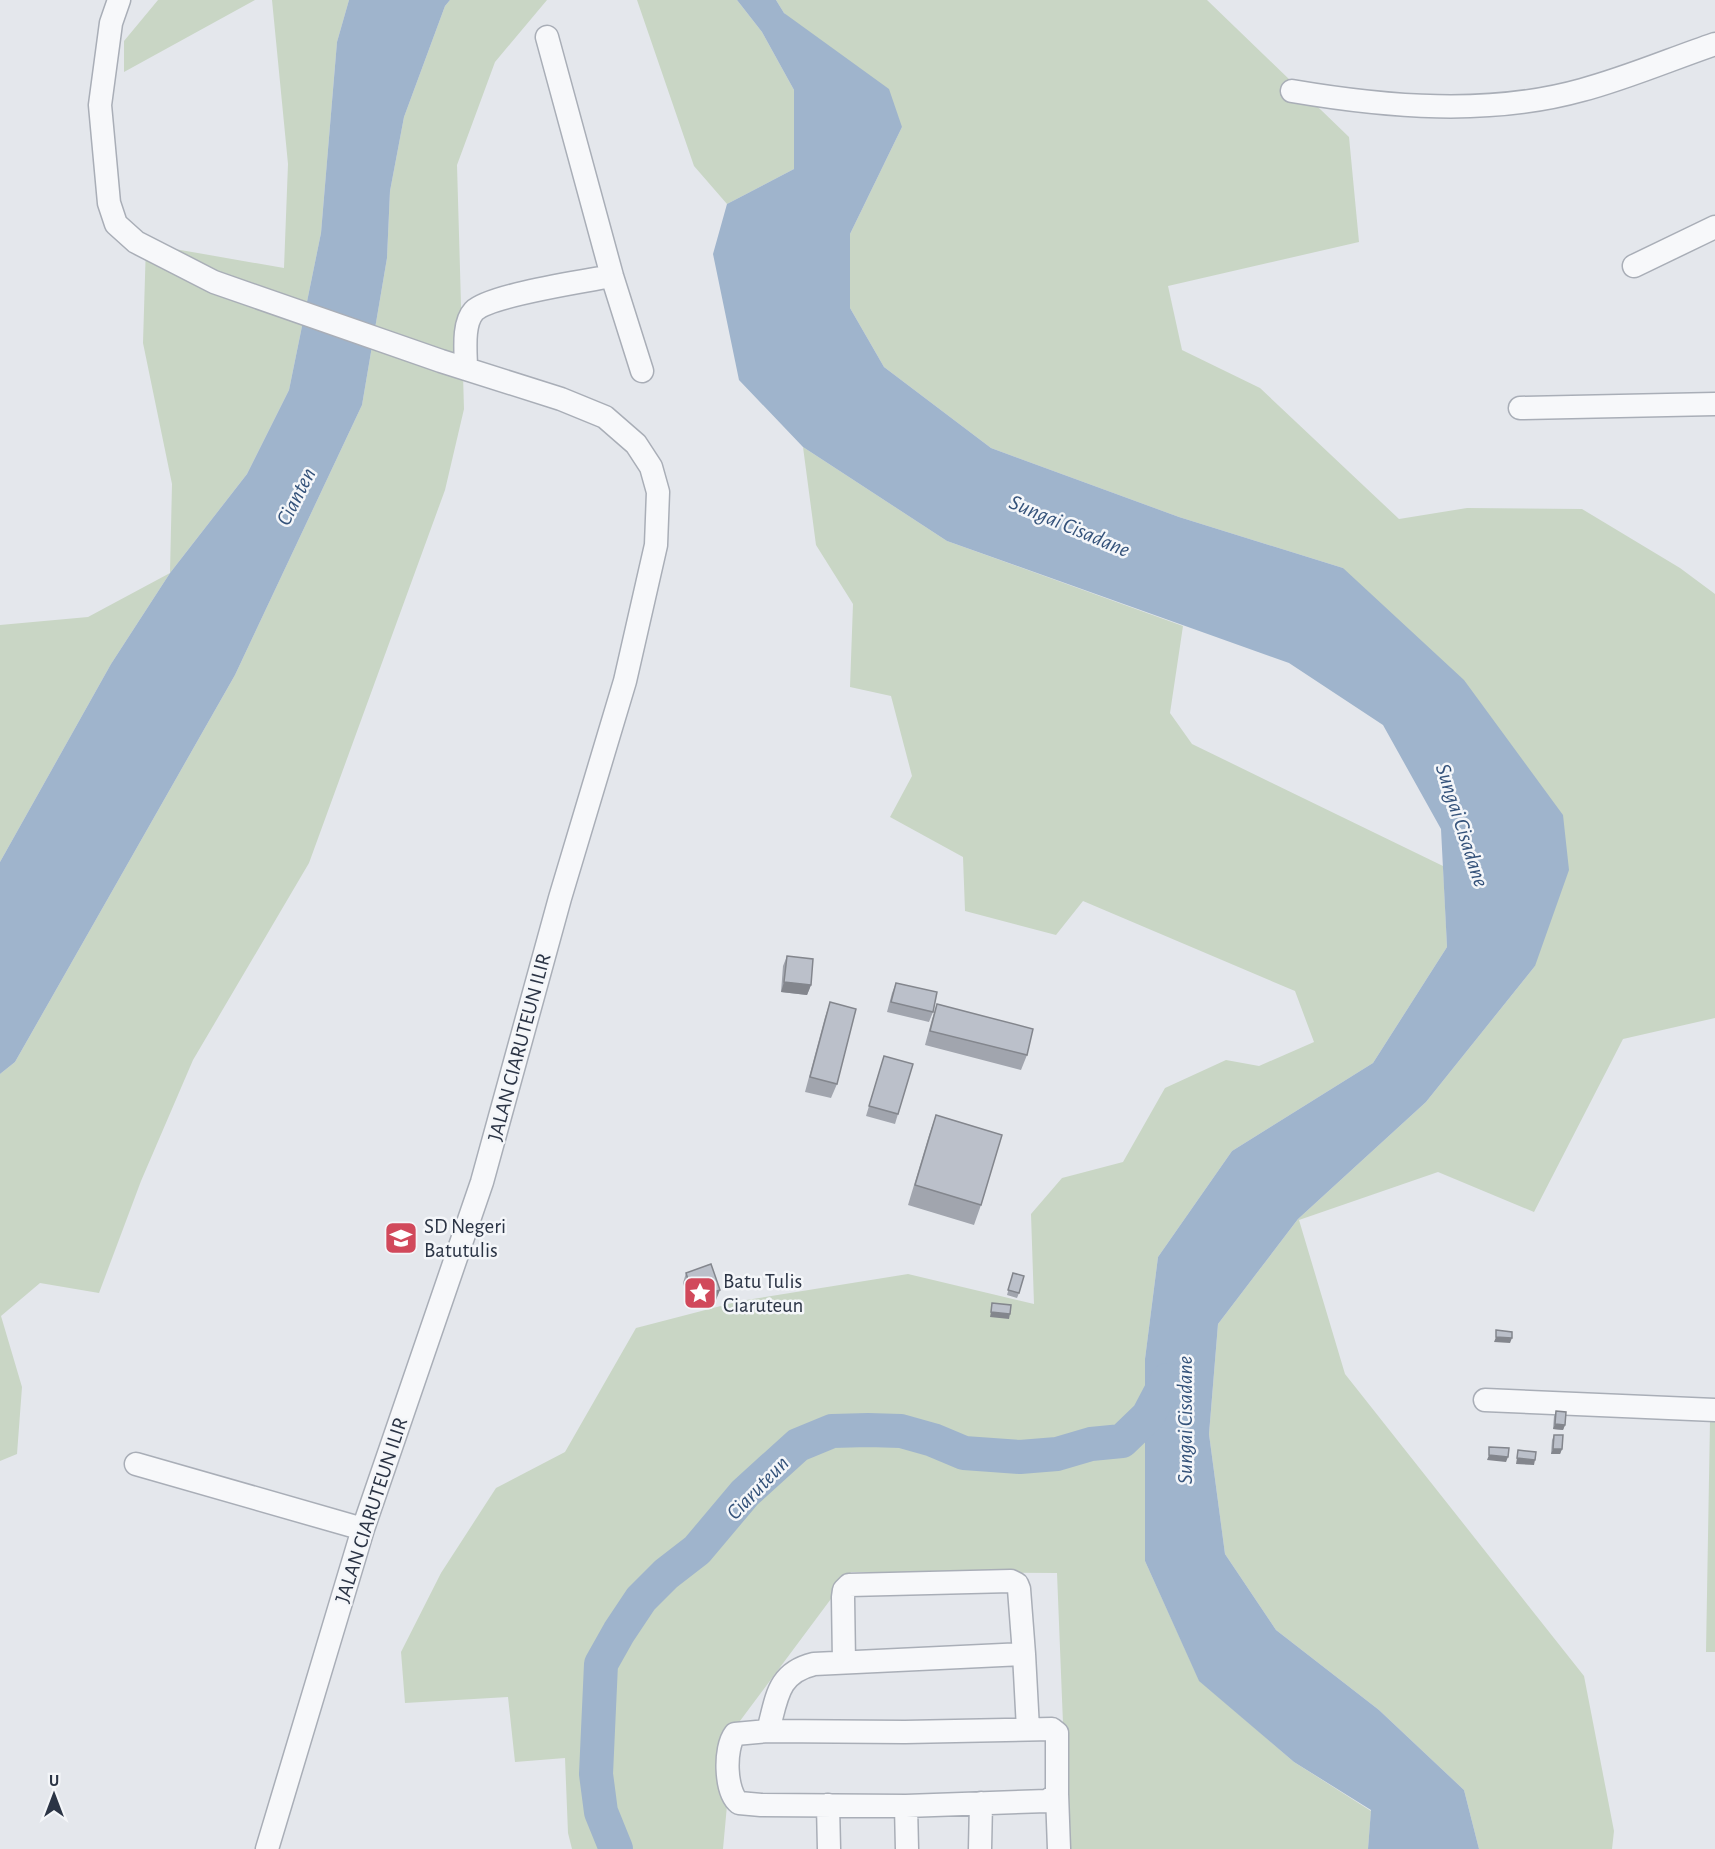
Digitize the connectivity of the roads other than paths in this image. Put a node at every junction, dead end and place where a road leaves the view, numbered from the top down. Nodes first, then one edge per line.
1 (119, 0) edge
2 (547, 37) dead end
3 (1715, 44) edge
4 (1292, 92) dead end
5 (1715, 227) edge
6 (1634, 266) dead end
7 (612, 276) junction
8 (466, 369) junction
9 (642, 371) dead end
10 (1715, 404) edge
11 (1520, 408) dead end
12 (1485, 1400) dead end
13 (1715, 1410) edge
14 (136, 1464) dead end
15 (363, 1529) junction
16 (1024, 1654) junction
17 (844, 1662) junction
18 (1028, 1730) junction
19 (768, 1731) junction
20 (1057, 1794) junction
21 (981, 1803) junction
22 (828, 1806) junction
23 (906, 1806) junction
24 (267, 1849) edge
25 (829, 1849) edge
26 (907, 1849) edge
27 (980, 1849) edge
28 (1059, 1849) edge

1 - 8 street, JALAN CIARUTEUN ILIR
2 - 7 street
3 - 4 street
5 - 6 street
7 - 8 street
7 - 9 street
8 - 15 street, JALAN CIARUTEUN ILIR
10 - 11 street
12 - 13 street
14 - 15 street
15 - 24 street, JALAN CIARUTEUN ILIR
16 - 17 street
16 - 17 street
16 - 18 street
17 - 19 street
18 - 19 street
18 - 20 street
19 - 22 street
20 - 21 street
20 - 28 street
21 - 23 street
21 - 27 street
22 - 23 street
22 - 25 street
23 - 26 street

